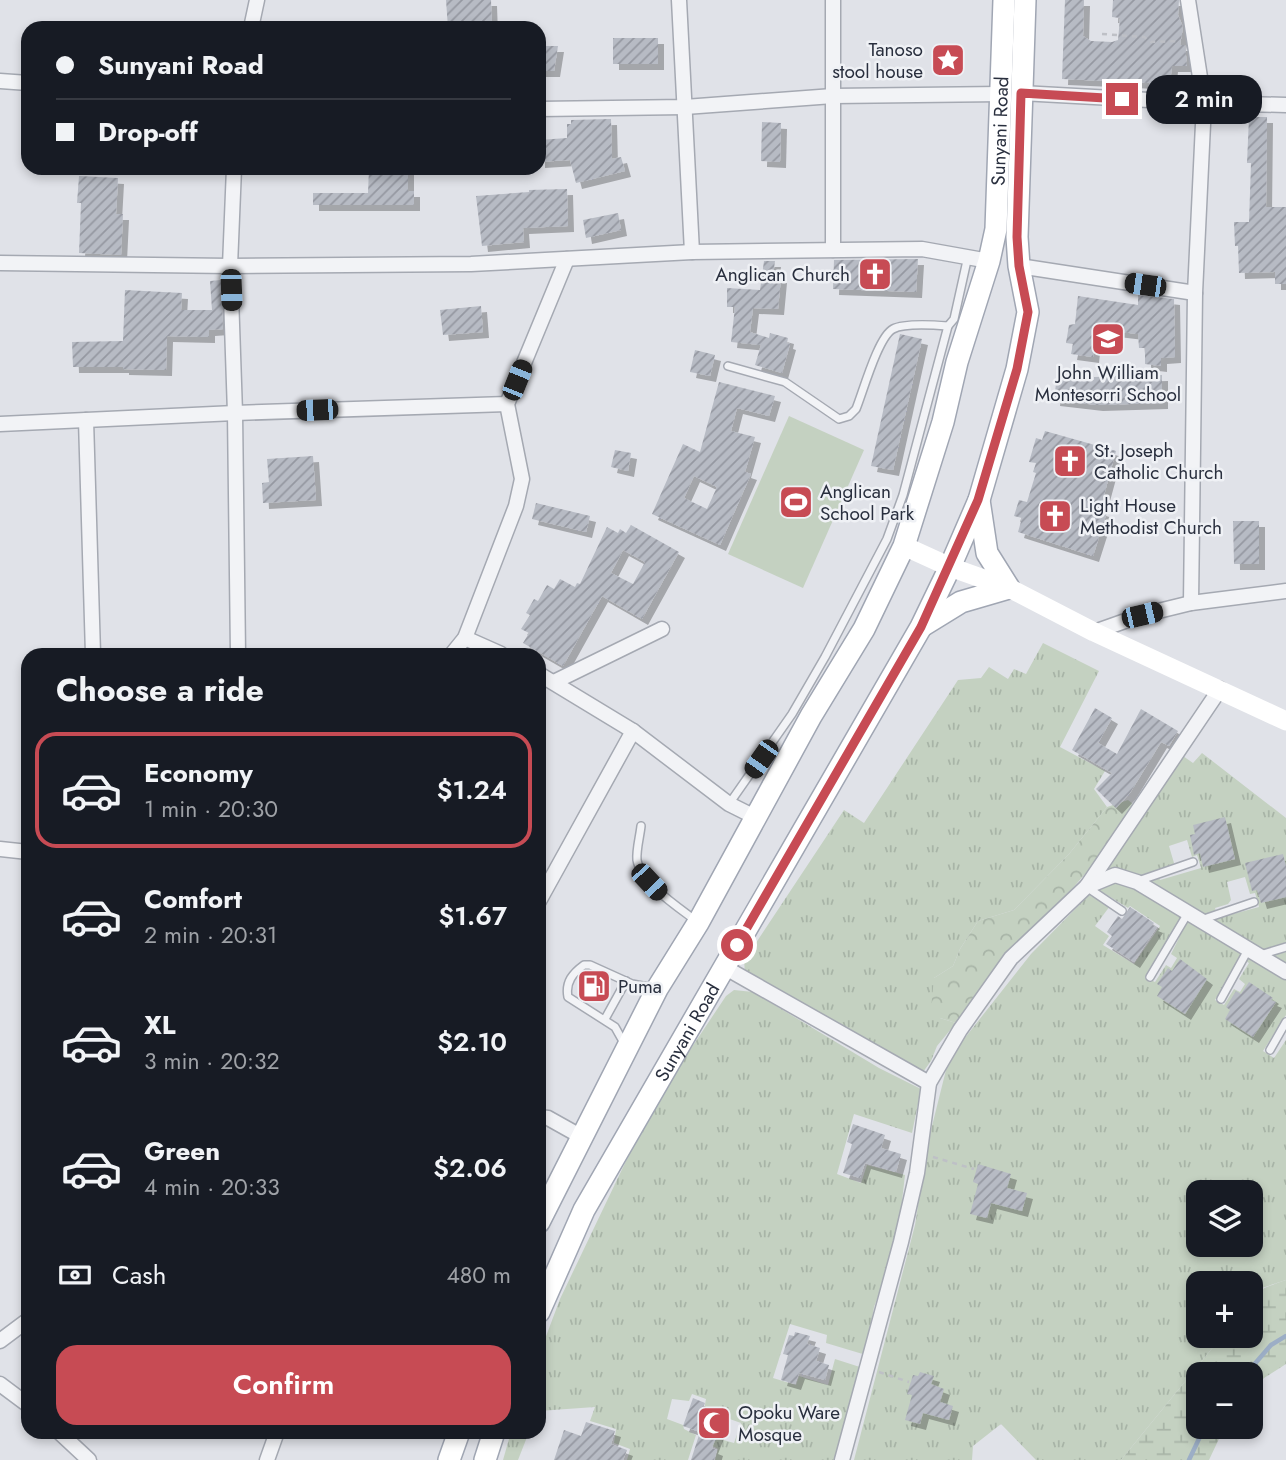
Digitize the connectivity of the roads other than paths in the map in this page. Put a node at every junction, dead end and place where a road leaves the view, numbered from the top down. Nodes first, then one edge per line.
1 (257, 0) edge
2 (679, 0) edge
3 (833, 0) edge
4 (1004, 0) edge
5 (1025, 0) edge
6 (1188, 0) edge
7 (252, 21) edge
8 (0, 81) edge
9 (21, 82) edge
10 (1011, 94) junction
11 (833, 96) junction
12 (1204, 103) junction
13 (1286, 105) edge
14 (685, 107) junction
15 (546, 109) edge
16 (234, 175) edge
17 (834, 250) junction
18 (692, 252) junction
19 (979, 258) junction
20 (567, 259) junction
21 (0, 263) edge
22 (230, 266) junction
23 (1019, 266) junction
24 (1195, 293) junction
25 (948, 326) junction
26 (728, 366) dead end
27 (507, 404) junction
28 (236, 413) junction
29 (86, 420) junction
30 (0, 424) edge
31 (978, 500) junction
32 (904, 546) junction
33 (950, 567) junction
34 (1009, 588) junction
35 (1286, 591) edge
36 (1191, 603) junction
37 (921, 627) junction
38 (662, 629) dead end
39 (1094, 632) junction
40 (464, 638) junction
41 (93, 648) edge
42 (238, 648) edge
43 (456, 648) edge
44 (487, 648) edge
45 (546, 678) edge
46 (554, 682) junction
47 (1220, 688) junction
48 (1286, 721) edge
49 (633, 731) junction
50 (729, 804) junction
51 (755, 817) junction
52 (641, 826) dead end
53 (0, 849) edge
54 (21, 851) edge
55 (1194, 862) dead end
56 (1138, 882) junction
57 (1086, 887) junction
58 (546, 888) edge
59 (1254, 902) dead end
60 (1122, 911) dead end
61 (1194, 917) junction
62 (698, 923) junction
63 (1286, 947) edge
64 (1254, 952) junction
65 (724, 968) junction
66 (1286, 972) edge
67 (1150, 976) dead end
68 (626, 982) junction
69 (657, 989) junction
70 (1221, 999) dead end
71 (605, 1019) junction
72 (1286, 1022) edge
73 (626, 1047) junction
74 (1270, 1050) dead end
75 (929, 1083) junction
76 (546, 1118) edge
77 (582, 1137) junction
78 (546, 1208) edge
79 (546, 1296) edge
80 (21, 1325) edge
81 (0, 1341) edge
82 (0, 1384) edge
83 (21, 1400) edge
84 (66, 1439) edge
85 (274, 1439) edge
86 (456, 1439) edge
87 (492, 1439) edge
88 (89, 1460) edge
89 (267, 1460) edge
90 (449, 1460) edge
91 (485, 1460) edge
92 (842, 1460) edge

1 - 7 street
2 - 14 street
3 - 11 street
4 - 10 main road, Sunyani Road
5 - 10 main road, Sunyani Road
6 - 12 street
8 - 9 street
10 - 11 street
10 - 12 street
10 - 19 main road, Sunyani Road
10 - 23 main road, Sunyani Road
11 - 14 street
11 - 17 street
12 - 13 street
12 - 24 street
14 - 15 street
14 - 18 street
16 - 22 street
17 - 18 street
17 - 19 street
18 - 20 street
19 - 25 lane
19 - 32 main road, Sunyani Road
20 - 22 street
20 - 27 street
21 - 22 street
22 - 28 street
23 - 24 street
23 - 31 main road, Sunyani Road
24 - 36 street
25 - 26 lane
25 - 50 lane
27 - 28 street
27 - 40 street
28 - 29 street
28 - 42 street
29 - 30 street
29 - 41 street
31 - 33 main road, Sunyani Road
31 - 34 main road
32 - 33 street
32 - 51 main road, Sunyani Road
33 - 34 street
33 - 37 main road, Sunyani Road
34 - 37 main road
34 - 39 street
35 - 36 street
36 - 39 street
37 - 65 main road, Sunyani Road
38 - 46 street
39 - 47 street
40 - 43 street
40 - 44 street
45 - 46 street
46 - 49 street
47 - 48 street
47 - 57 street
49 - 50 street
49 - 58 street
50 - 51 street
51 - 62 main road, Sunyani Road
52 - 62 lane
53 - 54 street
55 - 56 lane
56 - 57 street
56 - 61 street
57 - 60 lane
57 - 75 street
59 - 61 lane
61 - 64 street
61 - 67 lane
62 - 69 main road, Sunyani Road
63 - 64 lane
64 - 66 street
64 - 70 lane
65 - 75 street
65 - 79 main road, Sunyani Road
68 - 69 lane
68 - 71 lane
68 - 71 lane
69 - 73 main road, Sunyani Road
71 - 73 lane
72 - 74 lane
73 - 77 main road, Sunyani Road
75 - 92 street
76 - 77 street
77 - 78 main road, Sunyani Road
80 - 81 street
82 - 83 street
84 - 88 street
85 - 89 street
86 - 90 main road
87 - 91 main road

